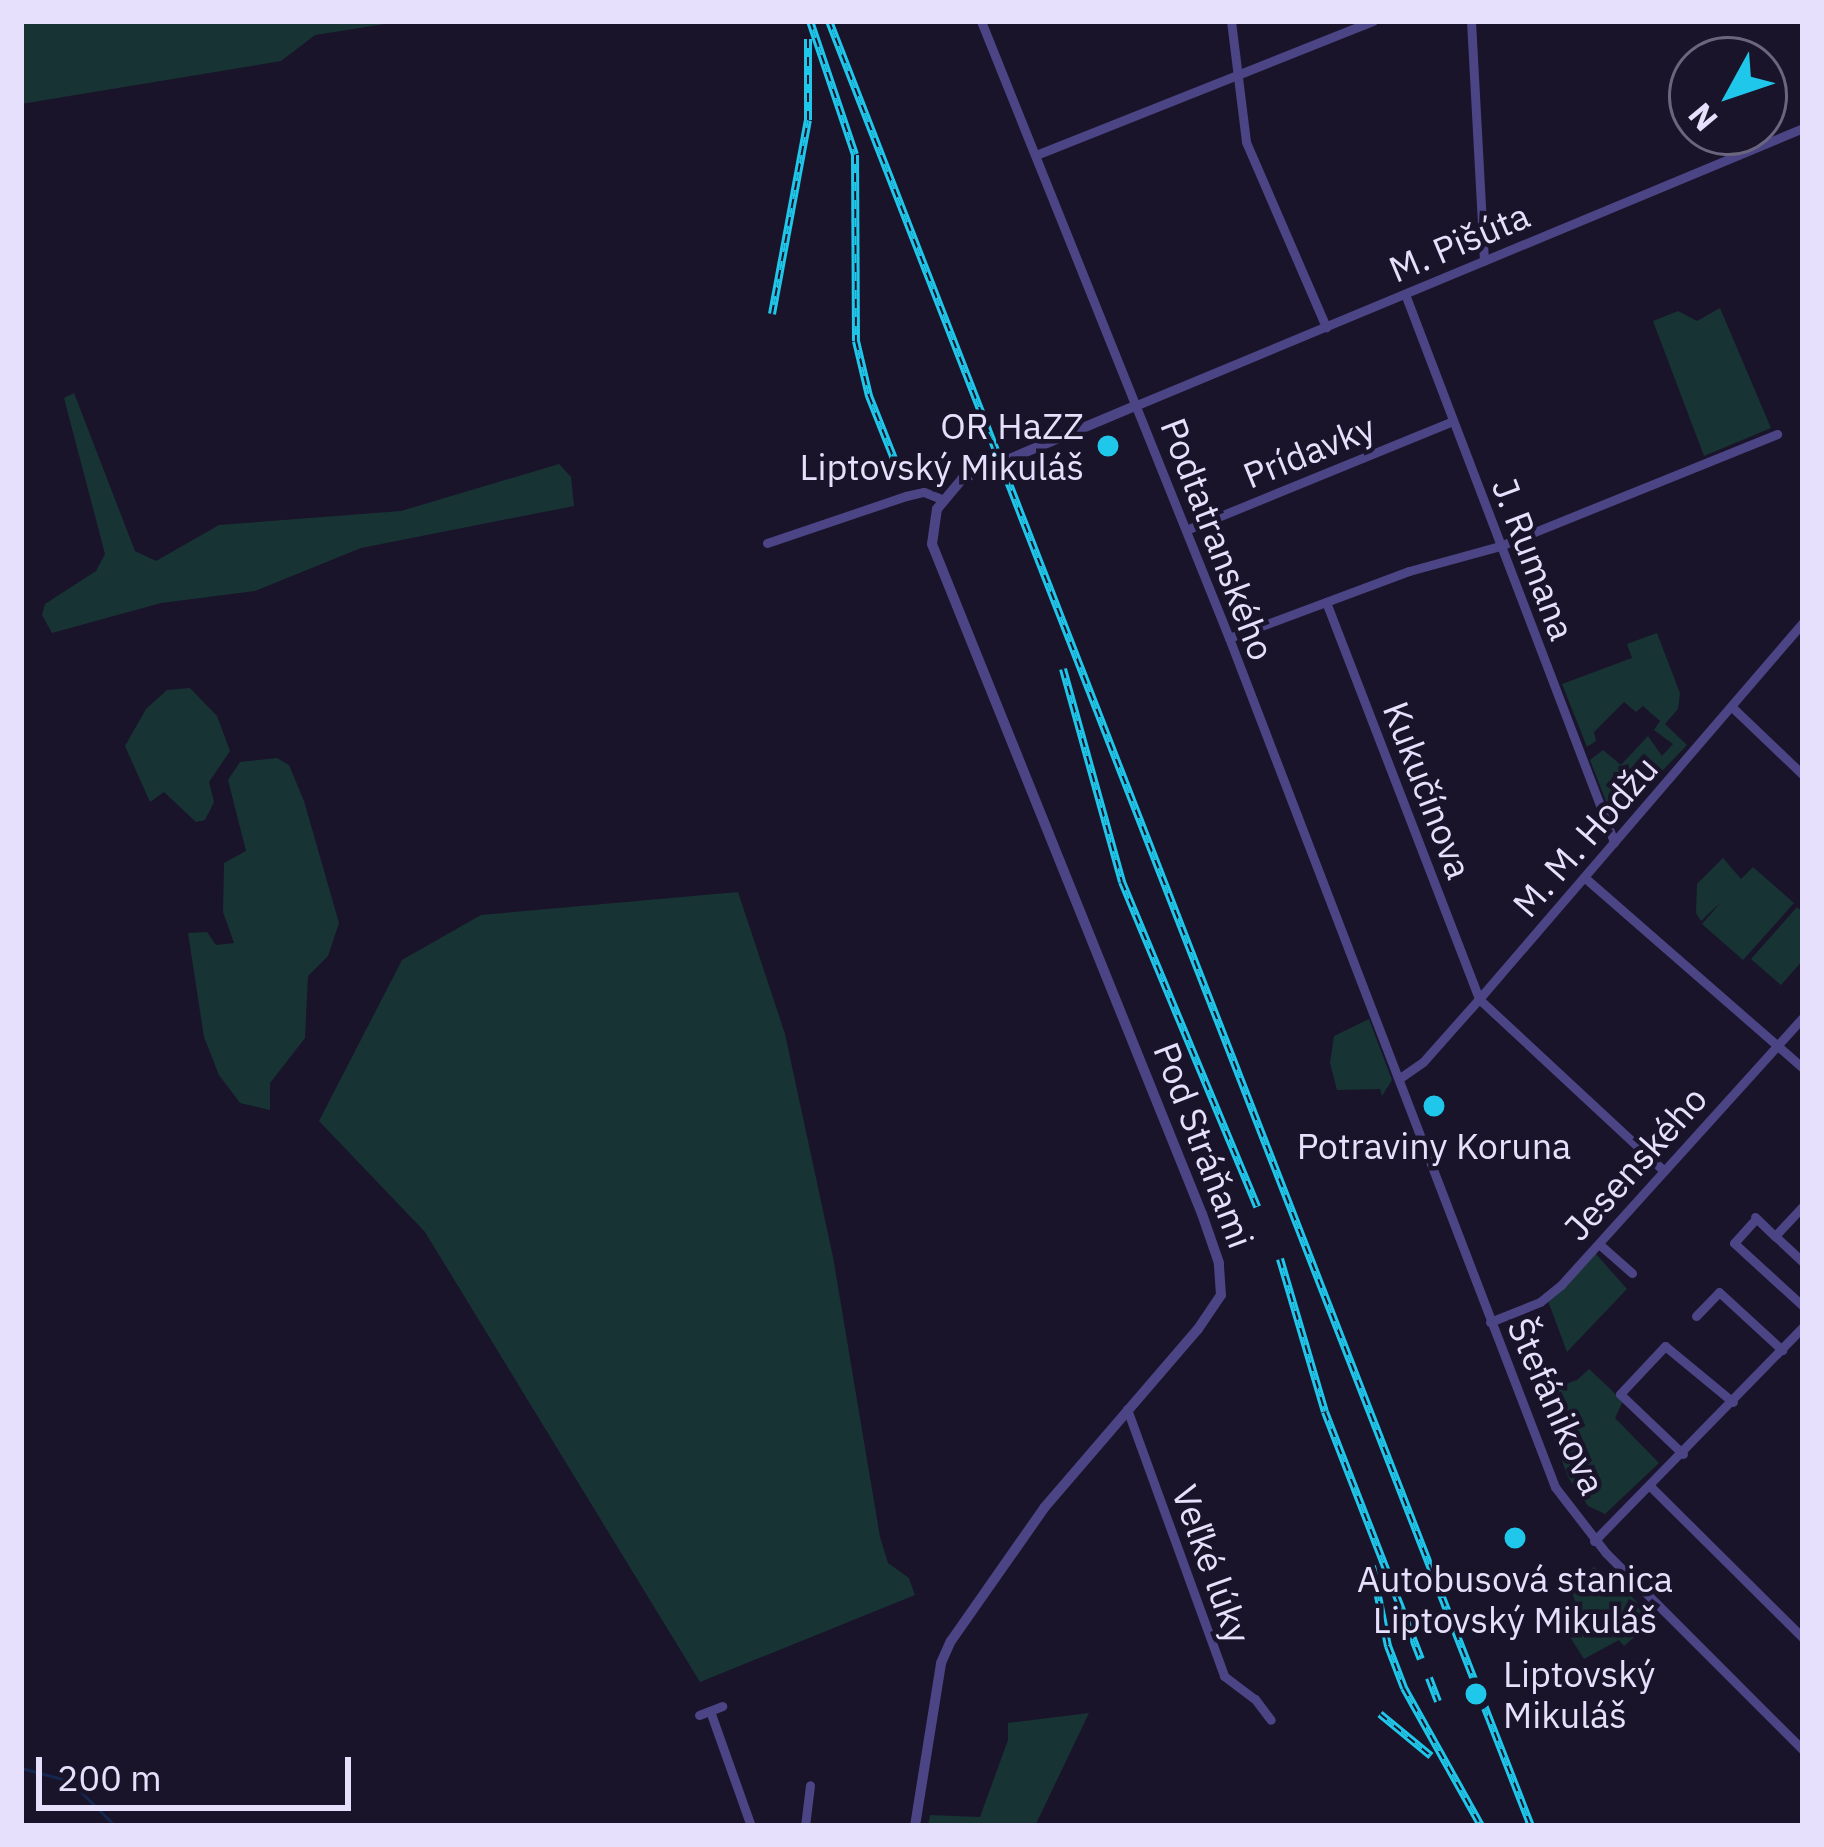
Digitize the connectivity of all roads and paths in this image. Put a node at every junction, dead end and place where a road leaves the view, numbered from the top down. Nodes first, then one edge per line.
1 (981, 21) edge
2 (1231, 21) edge
3 (1373, 21) edge
4 (1471, 21) edge
5 (1236, 73) junction
6 (1803, 128) edge
7 (1036, 155) junction
8 (1484, 261) junction
9 (1405, 294) junction
10 (1326, 327) junction
11 (1137, 405) junction
12 (1453, 421) junction
13 (1777, 434) dead end
14 (941, 499) junction
15 (1186, 530) junction
16 (766, 543) dead end
17 (1500, 546) junction
18 (1326, 602) junction
19 (1803, 622) edge
20 (1228, 638) junction
21 (1733, 708) junction
22 (1803, 775) edge
23 (1614, 842) junction
24 (1584, 877) junction
25 (1479, 999) junction
26 (1803, 1017) edge
27 (1791, 1031) junction
28 (1803, 1041) edge
29 (1778, 1046) junction
30 (1803, 1068) edge
31 (1400, 1078) junction
32 (1664, 1170) junction
33 (1803, 1206) edge
34 (1774, 1236) junction
35 (1599, 1244) junction
36 (1803, 1262) edge
37 (1632, 1273) dead end
38 (1803, 1306) edge
39 (1696, 1316) dead end
40 (1490, 1322) junction
41 (1803, 1327) edge
42 (1782, 1350) junction
43 (1733, 1402) junction
44 (1127, 1409) junction
45 (1683, 1454) junction
46 (1651, 1487) junction
47 (1594, 1540) junction
48 (1803, 1638) edge
49 (722, 1706) dead end
50 (1271, 1720) dead end
51 (1803, 1750) edge
52 (810, 1785) dead end
53 (751, 1826) edge
54 (806, 1826) edge
55 (914, 1826) edge

1 - 7 street, Podtatranského
2 - 5 street
3 - 5 street
4 - 8 street
5 - 7 street
5 - 10 street
6 - 8 street, M. Pišúta
7 - 11 street, Podtatranského
8 - 9 street, M. Pišúta
9 - 10 street, M. Pišúta
9 - 12 street, J. Rumana
10 - 11 street, M. Pišúta
11 - 14 street
11 - 15 street, Podtatranského
12 - 15 street, Prídavky
12 - 17 street, J. Rumana
13 - 17 street
14 - 16 street
14 - 44 street, Pod Stráňami
15 - 20 street, Podtatranského
17 - 18 street
17 - 23 street, J. Rumana
18 - 20 street
18 - 25 street, Kukučínova
19 - 21 street, M. M. Hodžu
20 - 31 street, Podtatranského
21 - 22 street
21 - 23 street, M. M. Hodžu
23 - 24 street, M. M. Hodžu
24 - 25 street, M. M. Hodžu
24 - 29 street
25 - 31 street, M. M. Hodžu
25 - 32 street
26 - 27 street, Jesenského
27 - 28 street
27 - 29 street, Jesenského
29 - 30 street
29 - 32 street, Jesenského
31 - 40 street, Štefánikova
32 - 35 street, Jesenského
33 - 34 street
34 - 36 street
34 - 38 street
35 - 37 street
35 - 40 street, Jesenského
39 - 42 street
40 - 47 street, Štefánikova
41 - 42 street
42 - 43 street
43 - 45 street
43 - 45 street
44 - 50 street, Veľké lúky
44 - 55 street, Pod Stráňami
45 - 46 street
46 - 47 street
46 - 48 street
47 - 51 street, Štefánikova
49 - 53 street
52 - 54 street

